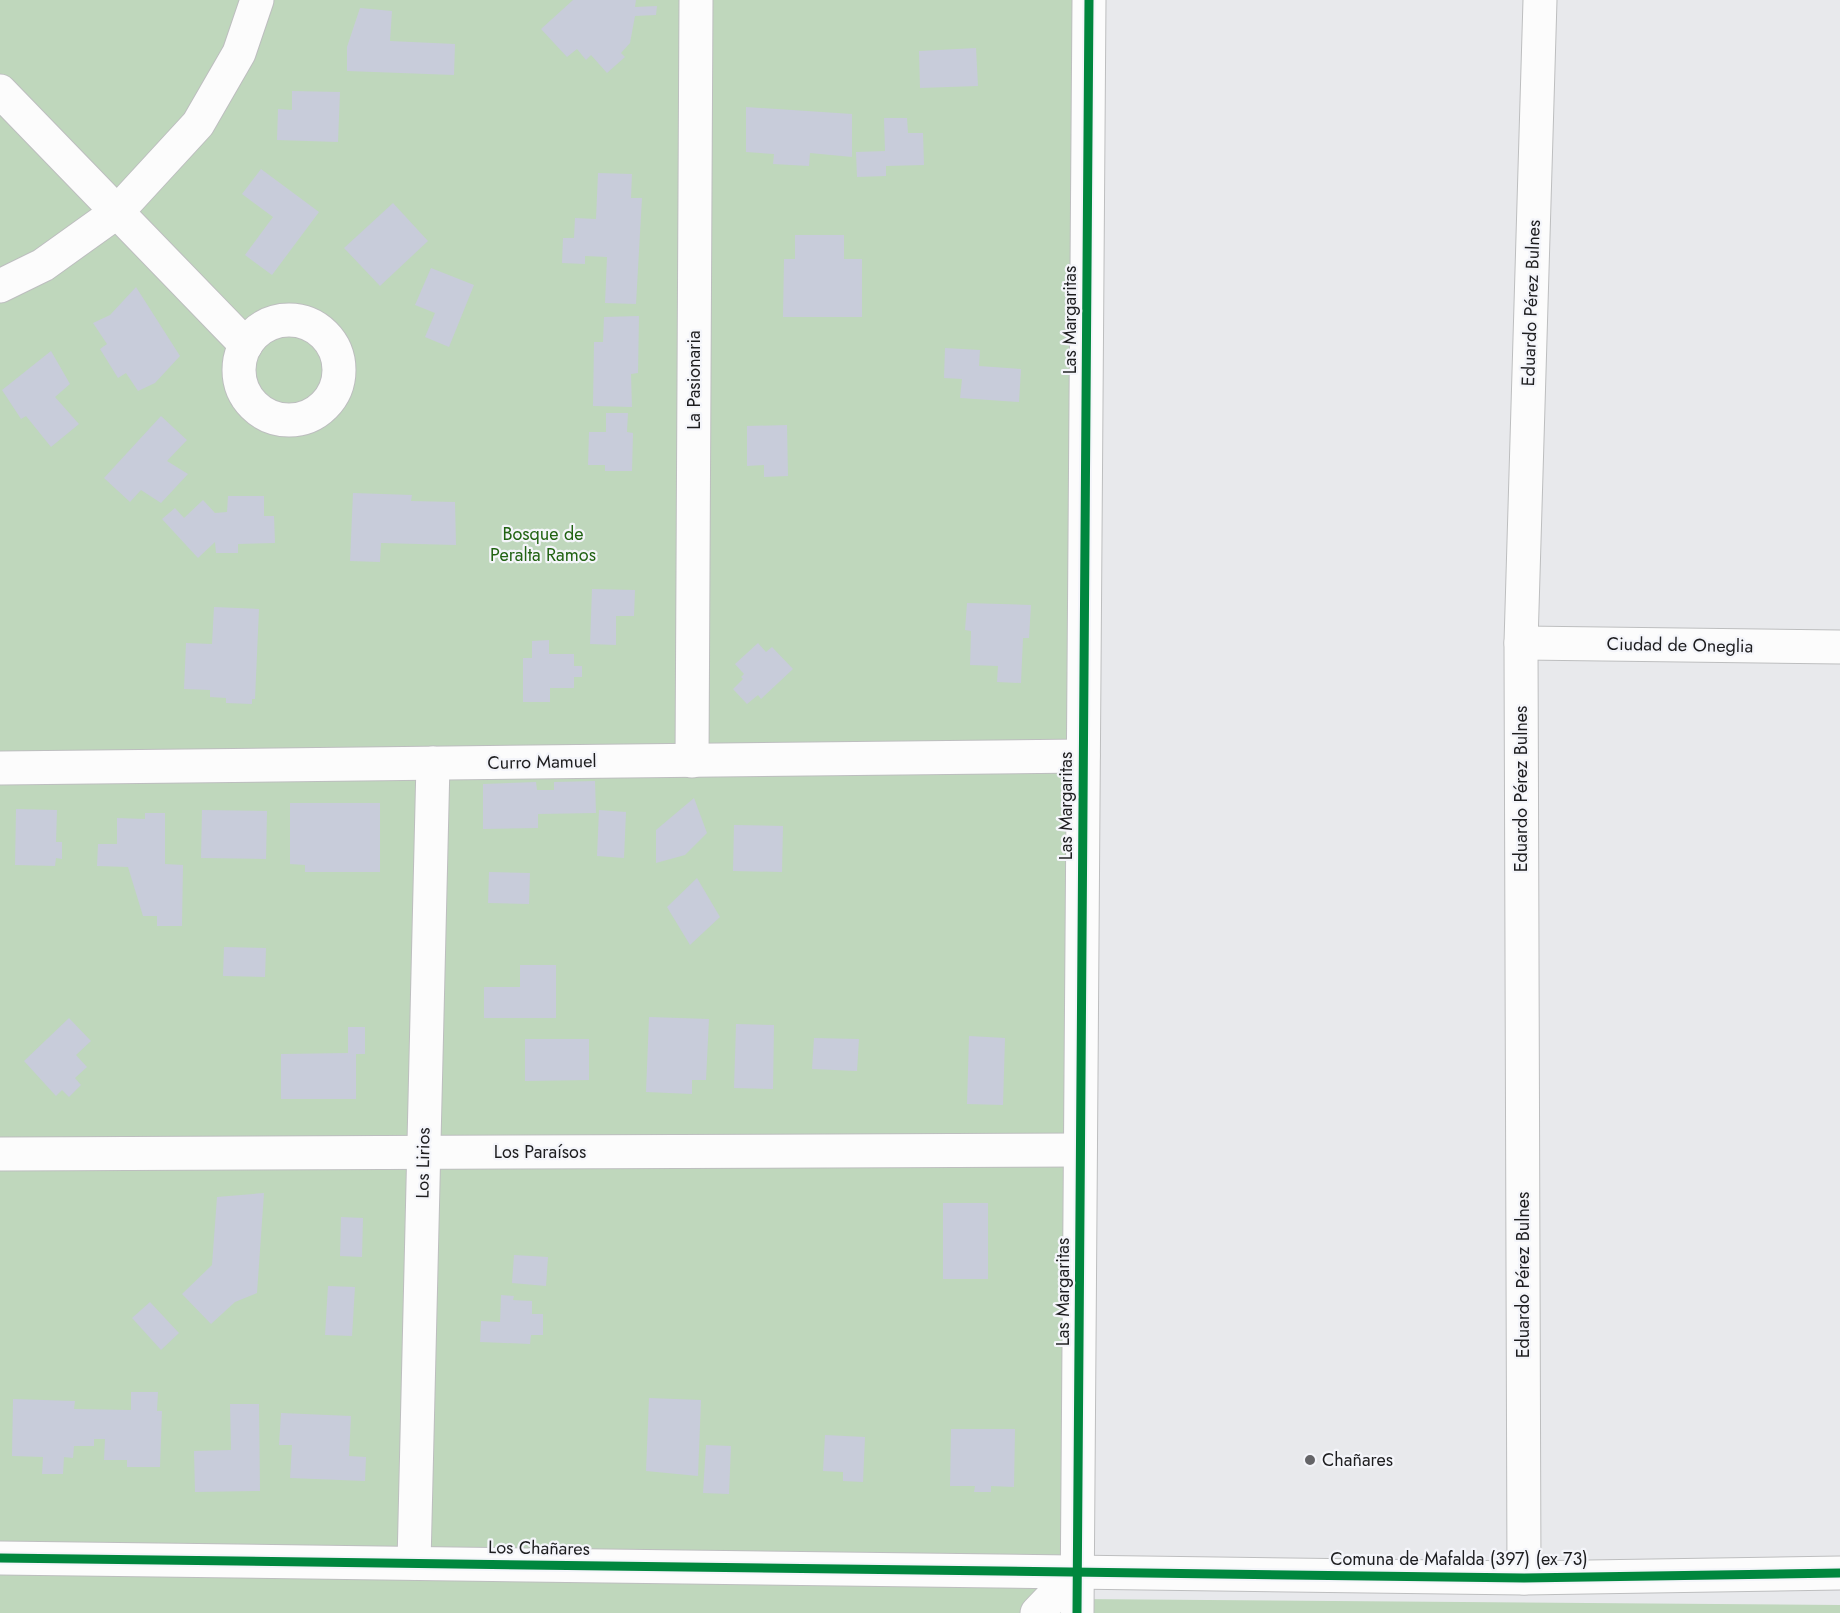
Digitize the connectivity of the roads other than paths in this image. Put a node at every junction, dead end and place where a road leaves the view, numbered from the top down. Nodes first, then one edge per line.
1 (257, 0) edge
2 (696, 0) edge
3 (1089, 0) edge
4 (1540, 0) edge
5 (0, 91) edge
6 (117, 212) junction
7 (0, 285) edge
8 (246, 345) dead end
9 (1521, 643) junction
10 (1840, 647) edge
11 (1083, 756) junction
12 (692, 761) junction
13 (433, 763) junction
14 (0, 768) edge
15 (1080, 1150) junction
16 (423, 1153) junction
17 (0, 1154) edge
18 (0, 1558) edge
19 (414, 1563) junction
20 (1077, 1571) junction
21 (1840, 1573) edge
22 (1524, 1578) junction
23 (1037, 1613) edge
24 (1077, 1613) edge

1 - 6 street
2 - 12 street, La Pasionaria
3 - 11 street, Las Margaritas
4 - 9 street, Eduardo Pérez Bulnes
5 - 6 street
6 - 7 street
6 - 8 street
9 - 10 street, Ciudad de Oneglia
9 - 22 street, Eduardo Pérez Bulnes
11 - 12 street, Curro Mamuel
11 - 15 street, Las Margaritas
12 - 13 street, Curro Mamuel
13 - 14 street, Curro Mamuel
13 - 16 street, Los Lirios
15 - 16 street, Los Paraísos
15 - 20 street, Las Margaritas
16 - 17 street, Los Paraísos
16 - 19 street, Los Lirios
18 - 19 street, Los Chañares
19 - 20 street, Los Chañares
20 - 22 street, Comuna de Mafalda (397) (ex 73)
20 - 23 street
20 - 24 street, Las Margaritas
21 - 22 street, Comuna de Mafalda (397) (ex 73)

